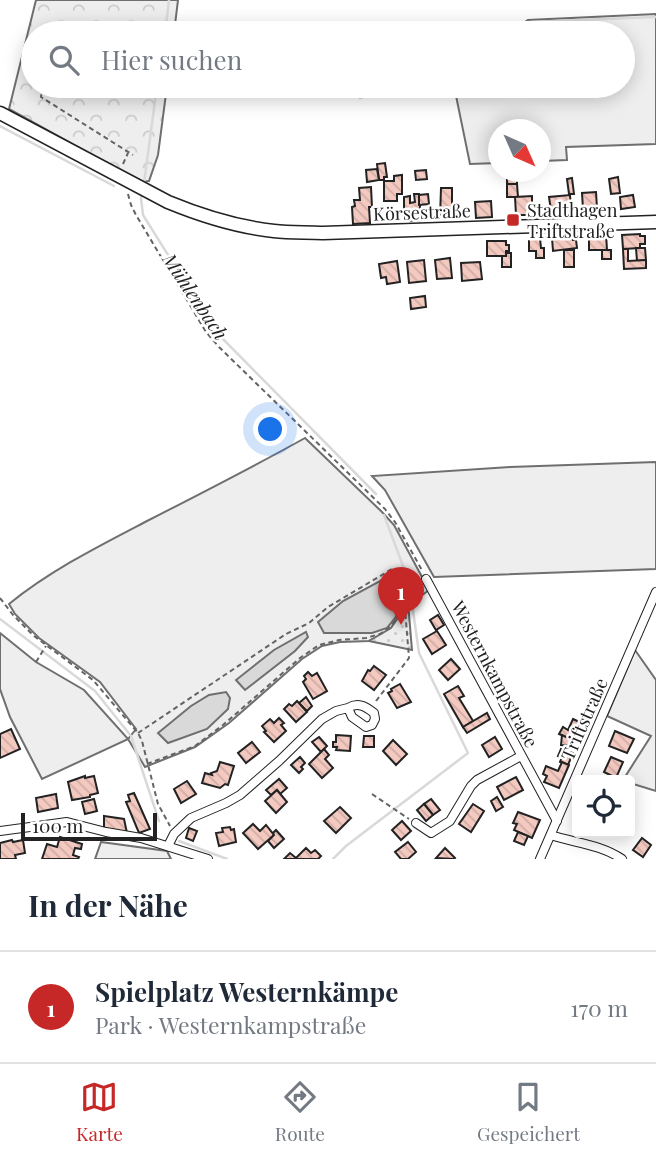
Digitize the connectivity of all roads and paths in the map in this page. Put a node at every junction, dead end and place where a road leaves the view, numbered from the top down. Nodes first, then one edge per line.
1 (43, 98) edge
2 (0, 113) edge
3 (128, 152) junction
4 (132, 155) dead end
5 (121, 178) junction
6 (656, 222) edge
7 (428, 582) junction
8 (656, 592) edge
9 (0, 598) edge
10 (402, 598) junction
11 (408, 600) junction
12 (405, 610) junction
13 (396, 618) junction
14 (45, 648) junction
15 (36, 662) dead end
16 (348, 708) junction
17 (369, 709) junction
18 (138, 733) junction
19 (522, 756) junction
20 (147, 764) junction
21 (372, 794) dead end
22 (556, 821) junction
23 (416, 823) joint
24 (0, 831) edge
25 (174, 834) junction
26 (551, 835) junction
27 (168, 846) junction
28 (208, 859) edge
29 (540, 859) edge
30 (622, 859) edge

1 - 3 path
2 - 5 street, Körsestraße
3 - 4 path
3 - 5 path
5 - 6 street, Körsestraße
5 - 7 path
7 - 11 path
7 - 19 street, Westernkampstraße
8 - 22 street, Triftstraße
9 - 14 path
10 - 11 path
10 - 13 path
10 - 18 path
11 - 12 path
12 - 13 path
12 - 17 path
13 - 20 path
14 - 15 path
14 - 18 path
16 - 17 street
16 - 17 street
16 - 25 street
18 - 20 path
19 - 22 street, Westernkampstraße
19 - 23 street
20 - 25 path
21 - 23 path
22 - 26 street, Triftstraße
24 - 27 street
25 - 27 street
26 - 29 street, Triftstraße
26 - 30 street
27 - 28 street

